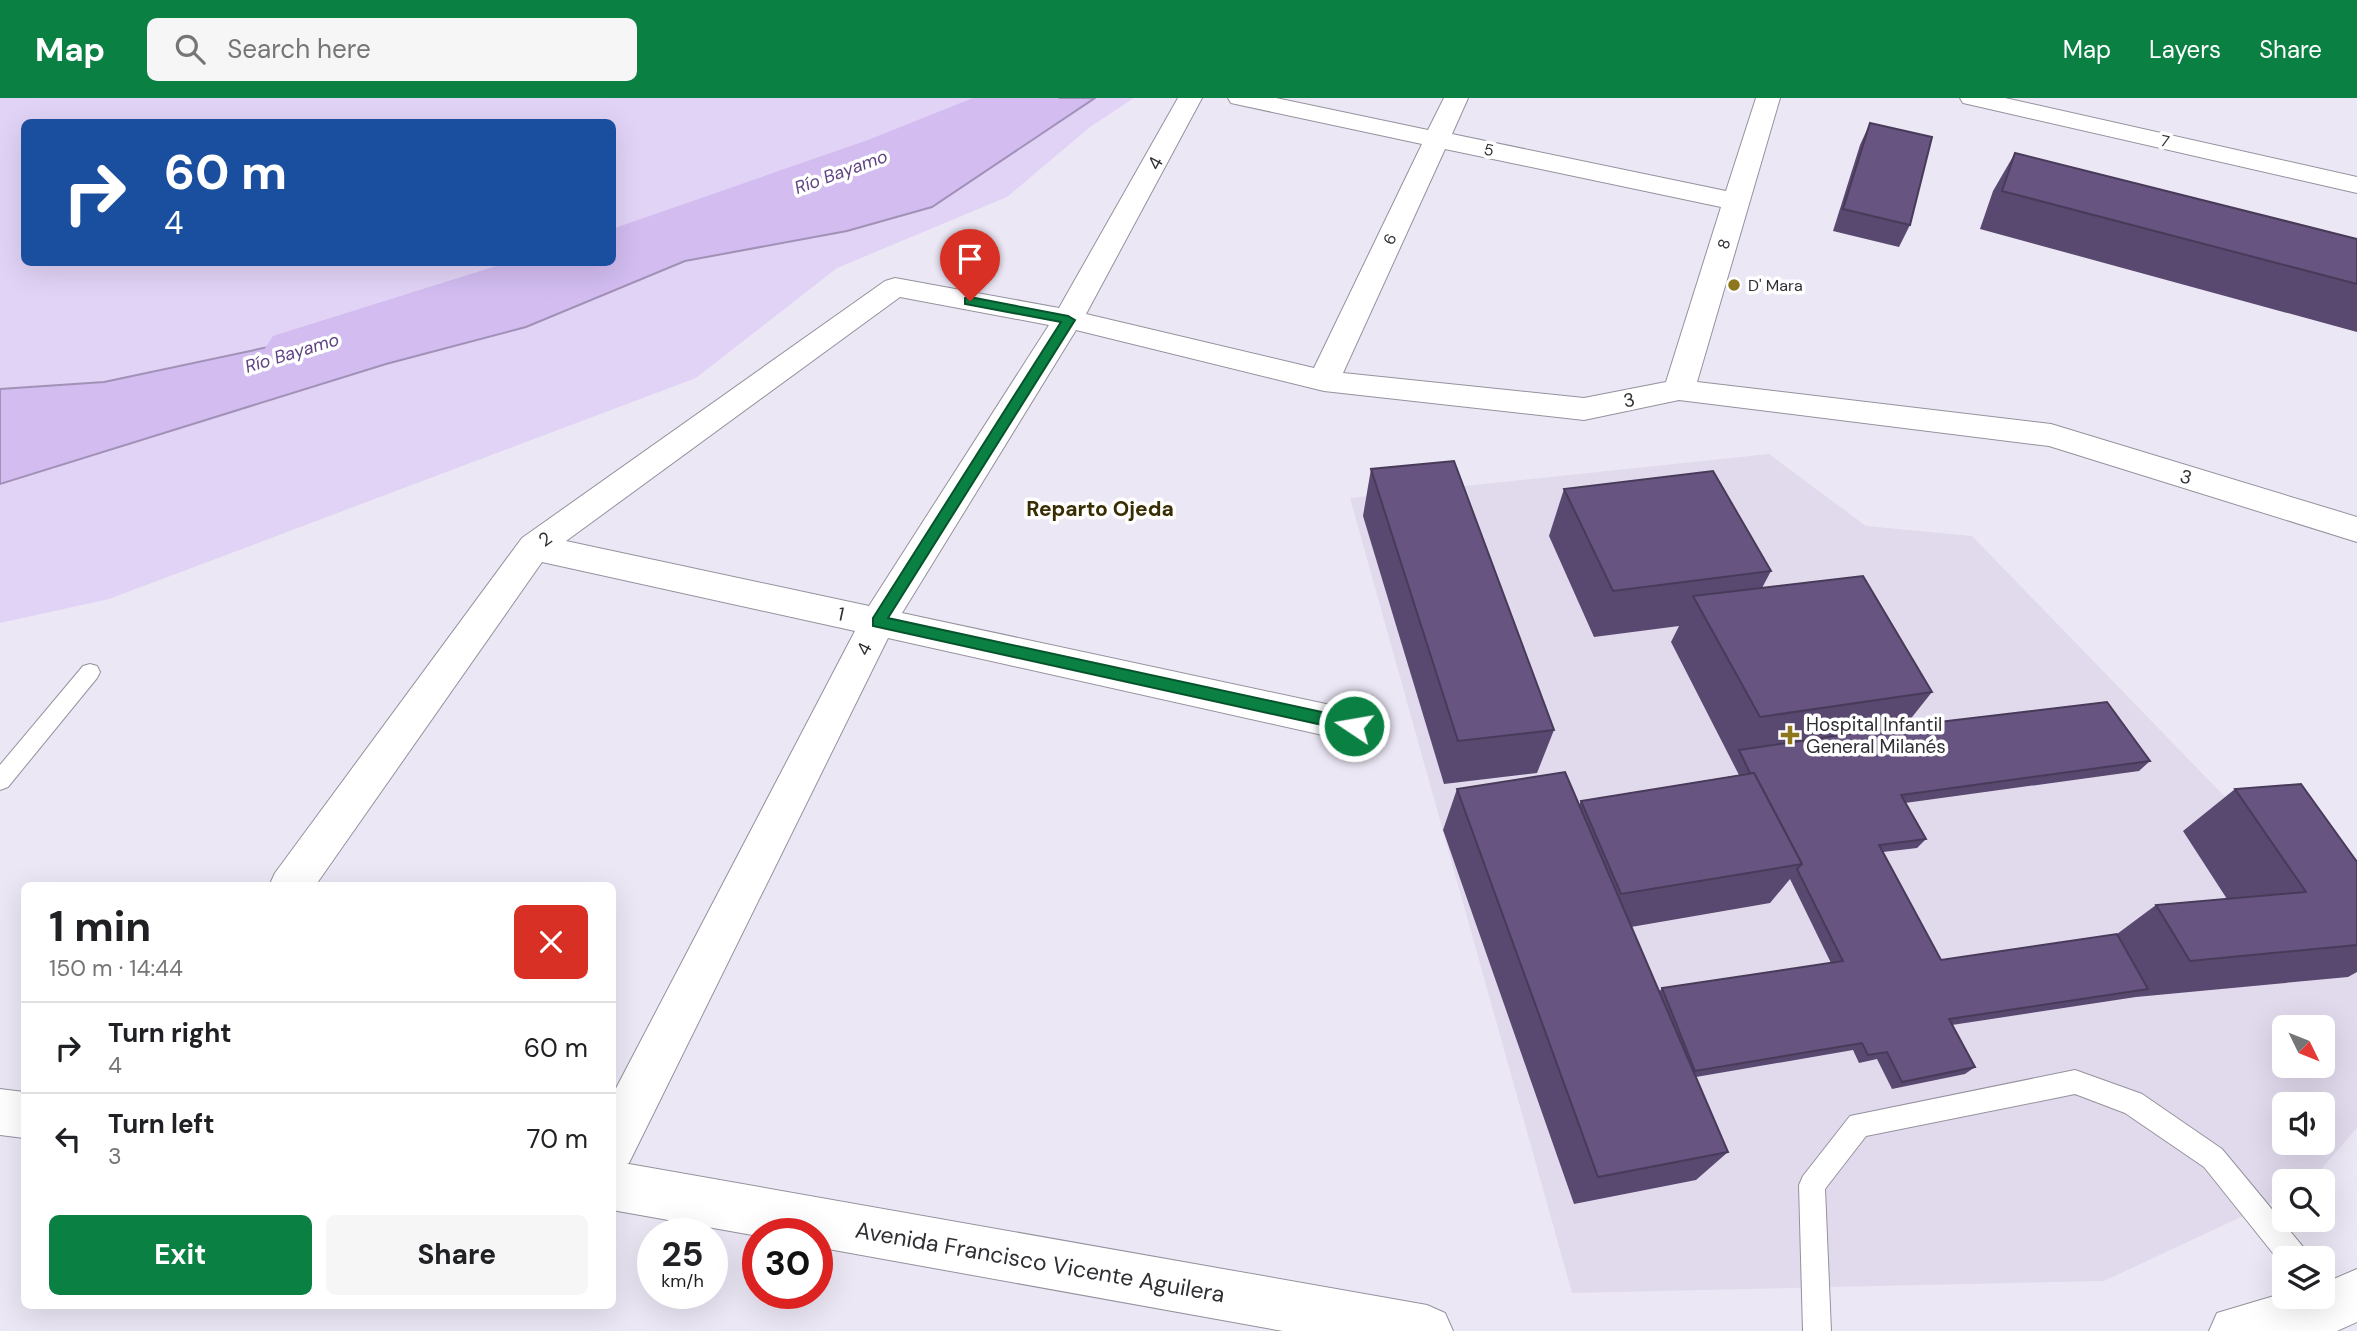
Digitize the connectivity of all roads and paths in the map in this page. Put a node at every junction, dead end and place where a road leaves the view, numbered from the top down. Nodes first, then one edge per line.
1 (1190, 98) edge
2 (1240, 98) edge
3 (1457, 98) edge
4 (1768, 98) edge
5 (1972, 98) edge
6 (1437, 139) junction
7 (2357, 185) edge
8 (1738, 202) junction
9 (895, 287) joint
10 (1068, 320) junction
11 (1324, 381) junction
12 (1679, 390) junction
13 (2357, 530) edge
14 (534, 547) junction
15 (878, 622) junction
16 (90, 672) dead end
17 (1354, 726) dead end
18 (0, 781) edge
19 (293, 882) edge
20 (0, 1112) edge
21 (21, 1115) edge
22 (616, 1138) edge
23 (616, 1186) edge
24 (2284, 1246) edge
25 (2337, 1298) edge
26 (1427, 1331) edge
27 (1817, 1331) edge
28 (2235, 1331) edge

1 - 10 street, 4
2 - 6 street, 5
3 - 6 street, 6
4 - 8 street, 8
5 - 7 street, 7
6 - 8 street, 5
6 - 11 street, 6
8 - 12 street, 8
9 - 10 street, 3
9 - 14 street, 2
10 - 11 street, 3
10 - 15 street, 4
11 - 12 street, 3
12 - 13 street, 3
14 - 15 street, 1
14 - 19 street, 2
15 - 17 street, 1
15 - 22 street, 4
16 - 18 lane
20 - 21 street
23 - 26 street, Avenida Francisco Vicente Aguilera
24 - 27 lane
25 - 28 street

